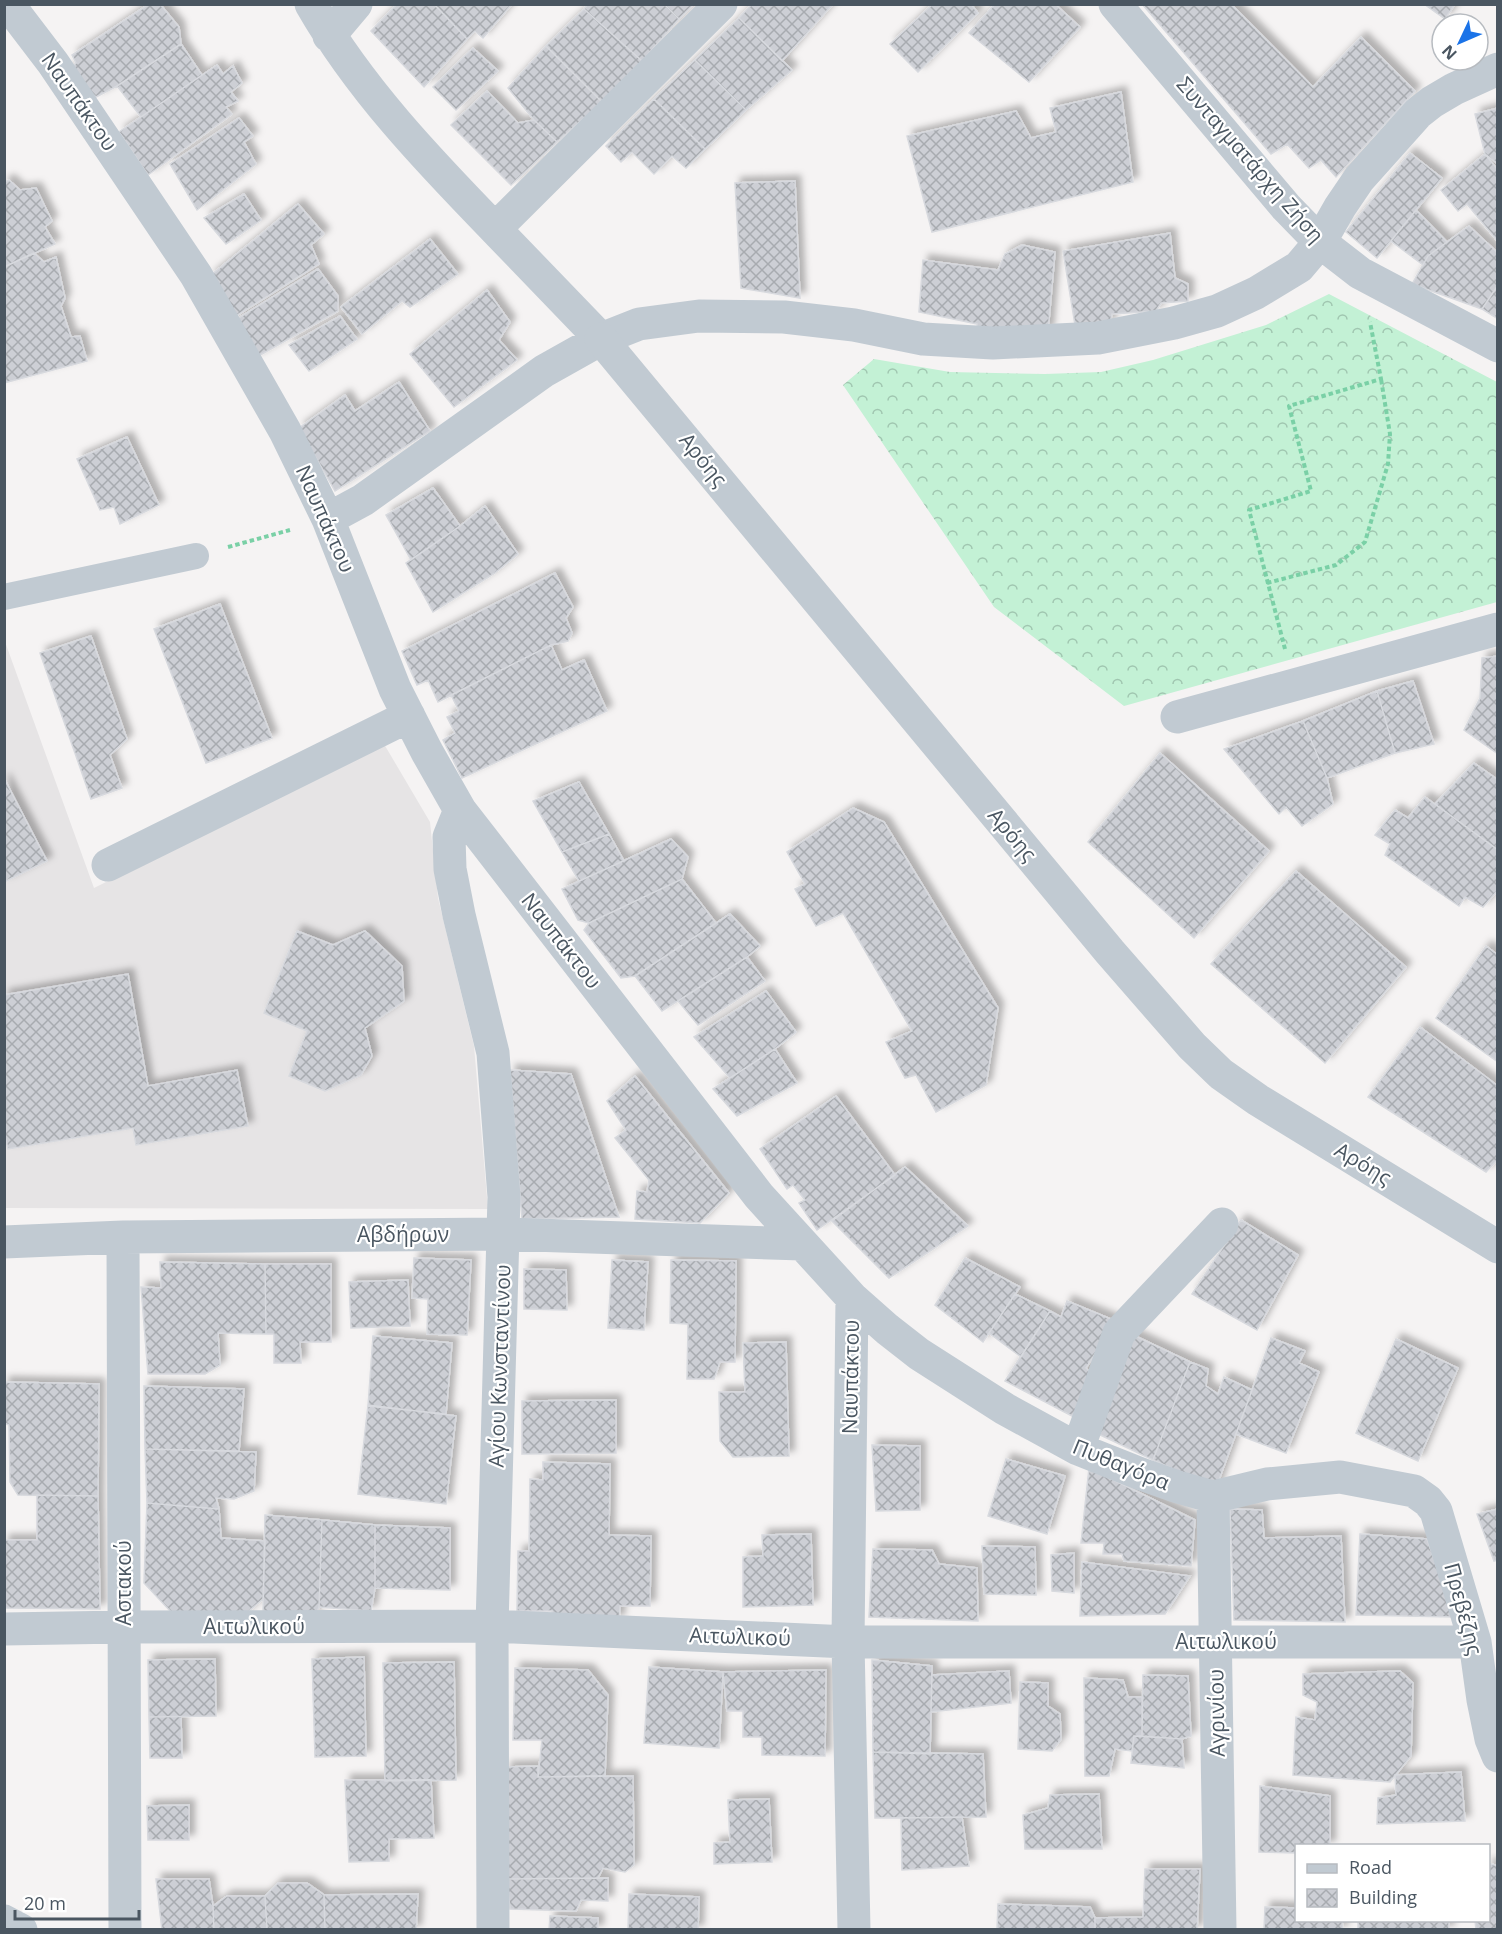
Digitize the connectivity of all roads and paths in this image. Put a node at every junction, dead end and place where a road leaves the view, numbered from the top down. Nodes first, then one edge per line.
1 (8, 4) edge
2 (311, 4) edge
3 (356, 4) edge
4 (721, 4) edge
5 (1115, 4) edge
6 (329, 36) junction
7 (1497, 69) edge
8 (495, 229) junction
9 (1320, 242) junction
10 (1360, 273) junction
11 (601, 339) junction
12 (1497, 346) edge
13 (1381, 379) junction
14 (328, 519) junction
15 (196, 556) joint
16 (1267, 583) junction
17 (4, 597) edge
18 (1496, 631) edge
19 (1295, 685) junction
20 (408, 716) junction
21 (1177, 717) dead end
22 (460, 810) junction
23 (108, 865) dead end
24 (1222, 1224) dead end
25 (504, 1234) junction
26 (123, 1237) junction
27 (4, 1242) edge
28 (802, 1244) junction
29 (1497, 1247) edge
30 (852, 1298) junction
31 (1078, 1449) junction
32 (1213, 1497) junction
33 (1428, 1501) joint
34 (492, 1626) junction
35 (124, 1627) junction
36 (4, 1629) edge
37 (848, 1642) junction
38 (1216, 1642) junction
39 (1475, 1642) junction
40 (1497, 1756) edge
41 (4, 1922) edge
42 (21, 1929) edge
43 (125, 1929) edge
44 (493, 1929) edge
45 (854, 1929) edge
46 (1220, 1929) edge

1 - 14 street, Ναυπάκτου
2 - 6 street, Αρόης
3 - 6 street
4 - 8 street
5 - 9 street, Συνταγματάρχη Ζήση
6 - 8 street, Αρόης
7 - 9 street
8 - 11 street, Αρόης
9 - 10 street, Συνταγματάρχη Ζήση
9 - 11 street
10 - 12 street, Συνταγματάρχη Ζήση
10 - 13 path
11 - 14 street
11 - 29 street, Αρόης
13 - 16 path
13 - 16 path
14 - 15 path
14 - 20 street, Ναυπάκτου
15 - 17 street
16 - 19 path
18 - 19 street
19 - 21 street
20 - 22 street, Ναυπάκτου
20 - 23 street
22 - 25 street, Αγίου Κωνσταντίνου
22 - 28 street, Ναυπάκτου
24 - 31 street
25 - 26 street, Αβδήρων
25 - 28 street, Αβδήρων
25 - 34 street, Αγίου Κωνσταντίνου
26 - 27 street, Αβδήρων
26 - 35 street, Αστακού
28 - 30 street, Ναυπάκτου
30 - 31 street, Πυθαγόρα
30 - 37 street, Ναυπάκτου
31 - 32 street, Πυθαγόρα
32 - 33 street, Πυθαγόρα
32 - 38 street, Αγρινίου
33 - 39 street, Πρεβέζης
34 - 35 street, Αιτωλικού
34 - 37 street, Αιτωλικού
34 - 44 street, Αγίου Κωνσταντίνου
35 - 36 street, Αιτωλικού
35 - 43 street, Αστακού
37 - 38 street, Αιτωλικού
37 - 45 street, Ναυπάκτου
38 - 39 street, Αιτωλικού
38 - 46 street, Αγρινίου
39 - 40 street, Πρεβέζης
41 - 42 street

